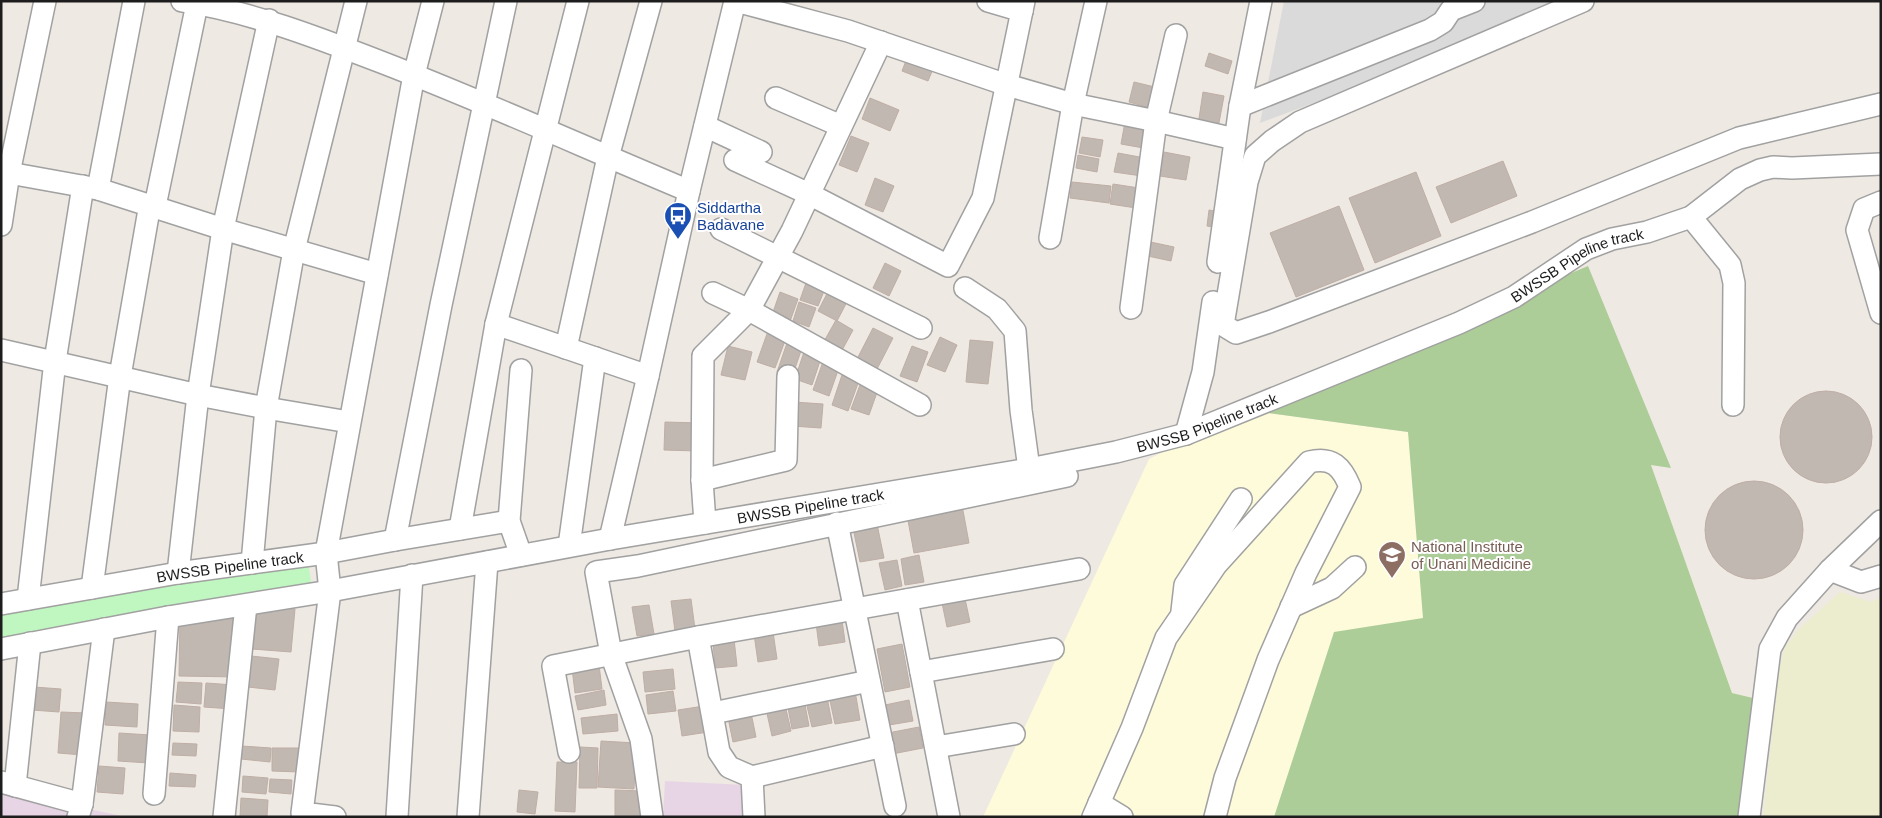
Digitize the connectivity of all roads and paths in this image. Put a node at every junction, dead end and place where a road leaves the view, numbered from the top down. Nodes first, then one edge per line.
1 (45, 1) edge
2 (134, 1) edge
3 (356, 1) edge
4 (433, 1) edge
5 (506, 1) edge
6 (578, 1) edge
7 (651, 1) edge
8 (735, 1) edge
9 (988, 1) edge
10 (1096, 1) edge
11 (1261, 1) edge
12 (1474, 1) edge
13 (1584, 1) edge
14 (189, 2) edge
15 (1023, 6) edge
16 (1452, 6) edge
17 (269, 20) junction
18 (1176, 35) dead end
19 (881, 42) junction
20 (344, 48) junction
21 (414, 74) junction
22 (1007, 85) junction
23 (776, 98) dead end
24 (484, 102) junction
25 (1073, 104) junction
26 (1881, 104) edge
27 (1240, 106) junction
28 (1156, 121) junction
29 (705, 126) junction
30 (841, 126) junction
31 (545, 129) junction
32 (1235, 139) junction
33 (761, 152) dead end
34 (608, 157) junction
35 (735, 160) dead end
36 (1881, 164) edge
37 (5, 170) edge
38 (91, 188) junction
39 (689, 191) junction
40 (809, 194) junction
41 (1881, 202) edge
42 (152, 205) junction
43 (1691, 216) junction
44 (1, 225) edge
45 (223, 228) junction
46 (721, 229) dead end
47 (1050, 238) dead end
48 (294, 250) junction
49 (778, 258) junction
50 (377, 274) junction
51 (965, 288) dead end
52 (713, 293) dead end
53 (1130, 308) dead end
54 (749, 310) junction
55 (1881, 313) edge
56 (496, 324) junction
57 (921, 328) dead end
58 (566, 348) junction
59 (1, 350) edge
60 (595, 358) junction
61 (55, 361) junction
62 (521, 370) dead end
63 (120, 376) junction
64 (648, 376) junction
65 (788, 376) dead end
66 (198, 395) junction
67 (920, 405) dead end
68 (1733, 405) dead end
69 (266, 408) junction
70 (349, 422) junction
71 (1186, 434) junction
72 (1029, 469) junction
73 (1092, 471) dead end
74 (702, 480) junction
75 (1242, 499) dead end
76 (509, 521) junction
77 (1881, 521) edge
78 (705, 523) junction
79 (836, 523) junction
80 (460, 529) junction
81 (631, 535) junction
82 (610, 539) junction
83 (395, 540) junction
84 (569, 546) junction
85 (326, 553) junction
86 (521, 555) junction
87 (487, 562) junction
88 (252, 563) junction
89 (638, 566) junction
90 (1354, 567) dead end
91 (1079, 569) dead end
92 (1830, 570) junction
93 (178, 572) junction
94 (412, 575) junction
95 (1881, 576) edge
96 (92, 588) junction
97 (330, 591) junction
98 (28, 599) junction
99 (907, 600) junction
100 (1, 604) edge
101 (246, 605) junction
102 (1291, 606) junction
103 (855, 609) junction
104 (1181, 616) junction
105 (168, 617) junction
106 (104, 629) junction
107 (698, 637) junction
108 (30, 643) junction
109 (1, 649) edge
110 (1054, 650) dead end
111 (611, 654) junction
112 (921, 672) junction
113 (869, 681) junction
114 (713, 713) junction
115 (1014, 734) dead end
116 (883, 746) junction
117 (936, 747) junction
118 (569, 752) dead end
119 (752, 777) junction
120 (8, 784) edge
121 (154, 794) dead end
122 (895, 806) dead end
123 (80, 810) edge
124 (1096, 810) edge
125 (224, 817) edge
126 (335, 817) edge
127 (397, 817) edge
128 (468, 817) edge
129 (652, 817) edge
130 (754, 817) edge
131 (949, 817) edge
132 (1122, 817) edge
133 (1216, 817) edge
134 (1749, 817) edge

1 - 37 street
2 - 38 street
3 - 20 street
4 - 21 street
5 - 24 street
6 - 31 street
7 - 34 street
8 - 19 street
8 - 29 street
9 - 15 street
10 - 25 street
11 - 27 street
12 - 16 street
13 - 26 street
14 - 17 street
14 - 42 street
15 - 22 street
16 - 27 street
17 - 20 street
17 - 45 street
18 - 28 street
19 - 22 street
19 - 30 street
20 - 21 street
20 - 48 street
21 - 24 street
21 - 50 street
22 - 25 street
22 - 40 street
23 - 30 street
24 - 31 street
24 - 83 street
25 - 28 street
25 - 47 street
27 - 32 street
28 - 32 street
28 - 53 street
29 - 33 street
29 - 39 street
30 - 40 street
31 - 34 street
31 - 56 street
32 - 71 street
34 - 39 street
34 - 58 street
35 - 40 street
36 - 43 street, BWSSB Pipeline track
37 - 38 street
37 - 44 street
38 - 42 street
38 - 61 street
39 - 64 street
40 - 49 street
41 - 55 street
42 - 45 street
42 - 63 street
43 - 68 street
43 - 71 street, BWSSB Pipeline track
45 - 48 street
45 - 66 street
46 - 49 street
48 - 50 street
48 - 69 street
49 - 54 street
49 - 57 street
50 - 70 street
51 - 72 street
52 - 54 street
54 - 67 street
54 - 74 street
56 - 58 street
56 - 80 street
58 - 60 street
59 - 61 street
60 - 64 street
60 - 84 street
61 - 63 street
61 - 98 street
62 - 76 street
63 - 66 street
63 - 96 street
64 - 82 street
65 - 74 street
66 - 69 street
66 - 93 street
69 - 70 street
69 - 88 street
70 - 85 street
71 - 72 street, BWSSB Pipeline track
72 - 78 street, BWSSB Pipeline track
73 - 79 street
74 - 78 street
75 - 104 street
76 - 80 street, BWSSB Pipeline track
76 - 86 street
77 - 92 street
78 - 81 street, BWSSB Pipeline track
79 - 89 street
79 - 103 street
80 - 83 street, BWSSB Pipeline track
81 - 82 street, BWSSB Pipeline track
81 - 89 street
82 - 84 street, BWSSB Pipeline track
83 - 85 street, BWSSB Pipeline track
84 - 86 street, BWSSB Pipeline track
85 - 88 street, BWSSB Pipeline track
85 - 97 street
86 - 87 street, BWSSB Pipeline track
87 - 94 street, BWSSB Pipeline track
87 - 128 street
88 - 93 street, BWSSB Pipeline track
89 - 111 street
90 - 102 street
91 - 99 street
92 - 95 street
92 - 134 street
93 - 96 street, BWSSB Pipeline track
94 - 97 street, BWSSB Pipeline track
94 - 127 street
96 - 98 street, BWSSB Pipeline track
97 - 101 street, BWSSB Pipeline track
97 - 126 street
98 - 100 street, BWSSB Pipeline track
99 - 103 street
99 - 112 street
101 - 105 street, BWSSB Pipeline track
101 - 125 street
102 - 104 street
102 - 133 street
103 - 107 street
103 - 113 street
104 - 124 street
105 - 106 street, BWSSB Pipeline track
105 - 121 street
106 - 108 street, BWSSB Pipeline track
106 - 123 street
107 - 111 street
107 - 114 street
108 - 109 street, BWSSB Pipeline track
108 - 120 street
110 - 112 street
111 - 118 street
111 - 129 street
112 - 117 street
113 - 114 street
113 - 116 street
114 - 119 street
115 - 117 street
116 - 119 street
116 - 122 street
117 - 131 street
119 - 130 street
120 - 123 street
124 - 132 street

